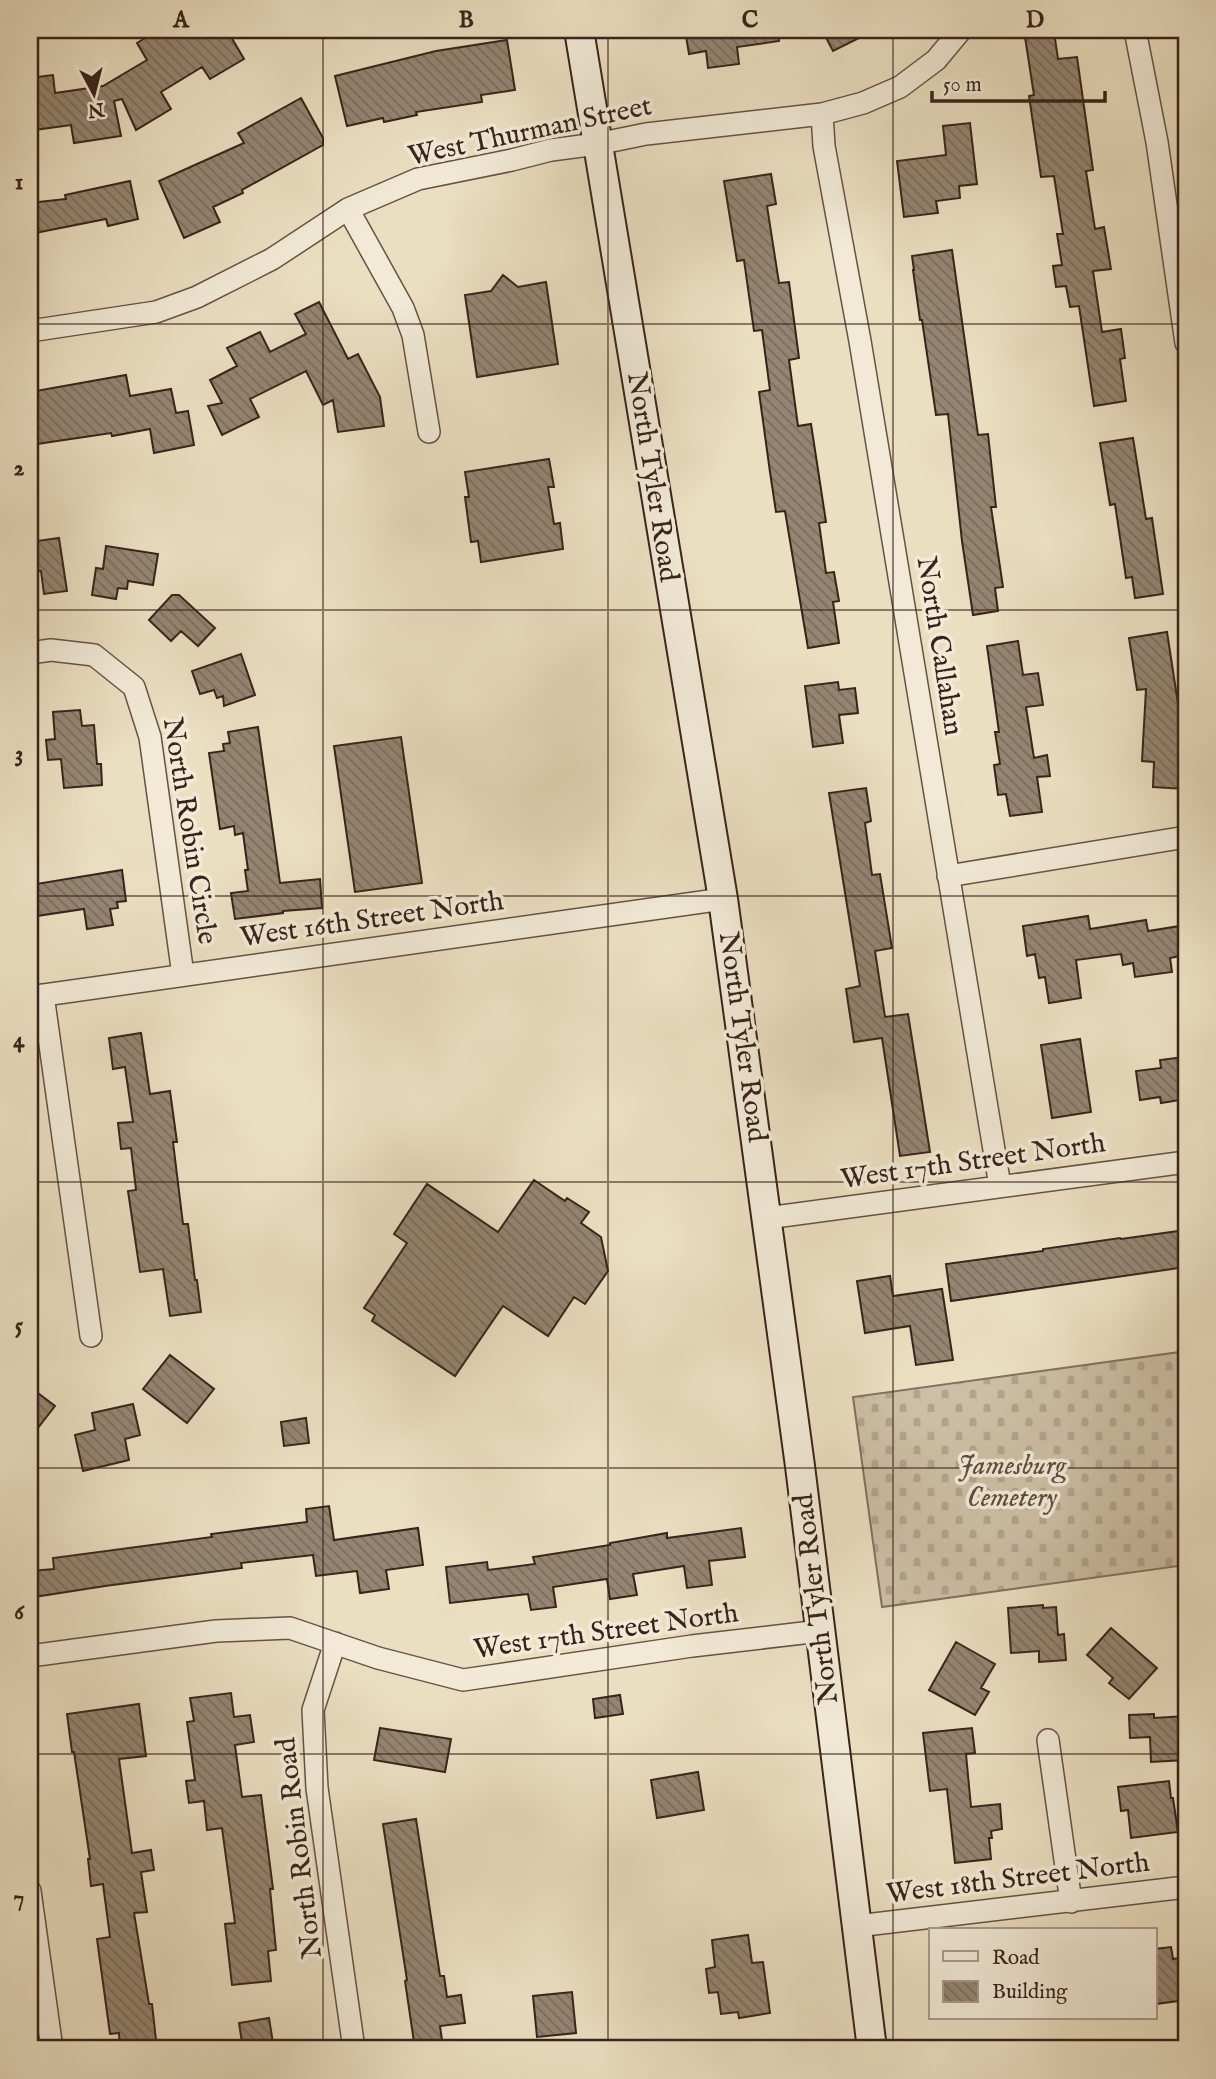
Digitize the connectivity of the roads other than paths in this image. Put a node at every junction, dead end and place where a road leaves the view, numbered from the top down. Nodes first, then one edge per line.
1 (579, 30) edge
2 (961, 30) edge
3 (1135, 30) edge
4 (822, 114) junction
5 (597, 144) junction
6 (348, 209) junction
7 (30, 331) edge
8 (1186, 343) edge
9 (429, 432) dead end
10 (30, 653) edge
11 (1186, 837) edge
12 (948, 876) junction
13 (723, 899) junction
14 (183, 975) junction
15 (36, 996) edge
16 (1186, 1162) edge
17 (1000, 1186) junction
18 (767, 1218) junction
19 (91, 1336) dead end
20 (820, 1631) junction
21 (335, 1643) junction
22 (30, 1656) edge
23 (1048, 1740) dead end
24 (1186, 1887) edge
25 (30, 1891) edge
26 (1071, 1902) junction
27 (857, 1926) junction
28 (52, 2049) edge
29 (354, 2049) edge
30 (872, 2049) edge

1 - 5 main road, North Tyler Road
2 - 4 street, West Thurman Street
3 - 8 street
4 - 5 street, West Thurman Street
4 - 12 street, North Callahan
5 - 6 street, West Thurman Street
5 - 13 main road, North Tyler Road
6 - 7 street, West Thurman Street
6 - 9 street
10 - 14 street, North Robin Circle
11 - 12 street
12 - 17 street, North Callahan
13 - 14 street, West 16th Street North
13 - 18 main road, North Tyler Road
14 - 15 street, West 16th Street North
15 - 19 street
16 - 17 street, West 17th Street North
17 - 18 street, West 17th Street North
18 - 20 main road, North Tyler Road
20 - 21 street, West 17th Street North
20 - 27 main road, North Tyler Road
21 - 22 street, West 17th Street North
21 - 29 street, North Robin Road
23 - 26 street
24 - 26 street, West 18th Street North
25 - 28 street
26 - 27 street, West 18th Street North
27 - 30 main road, North Tyler Road

